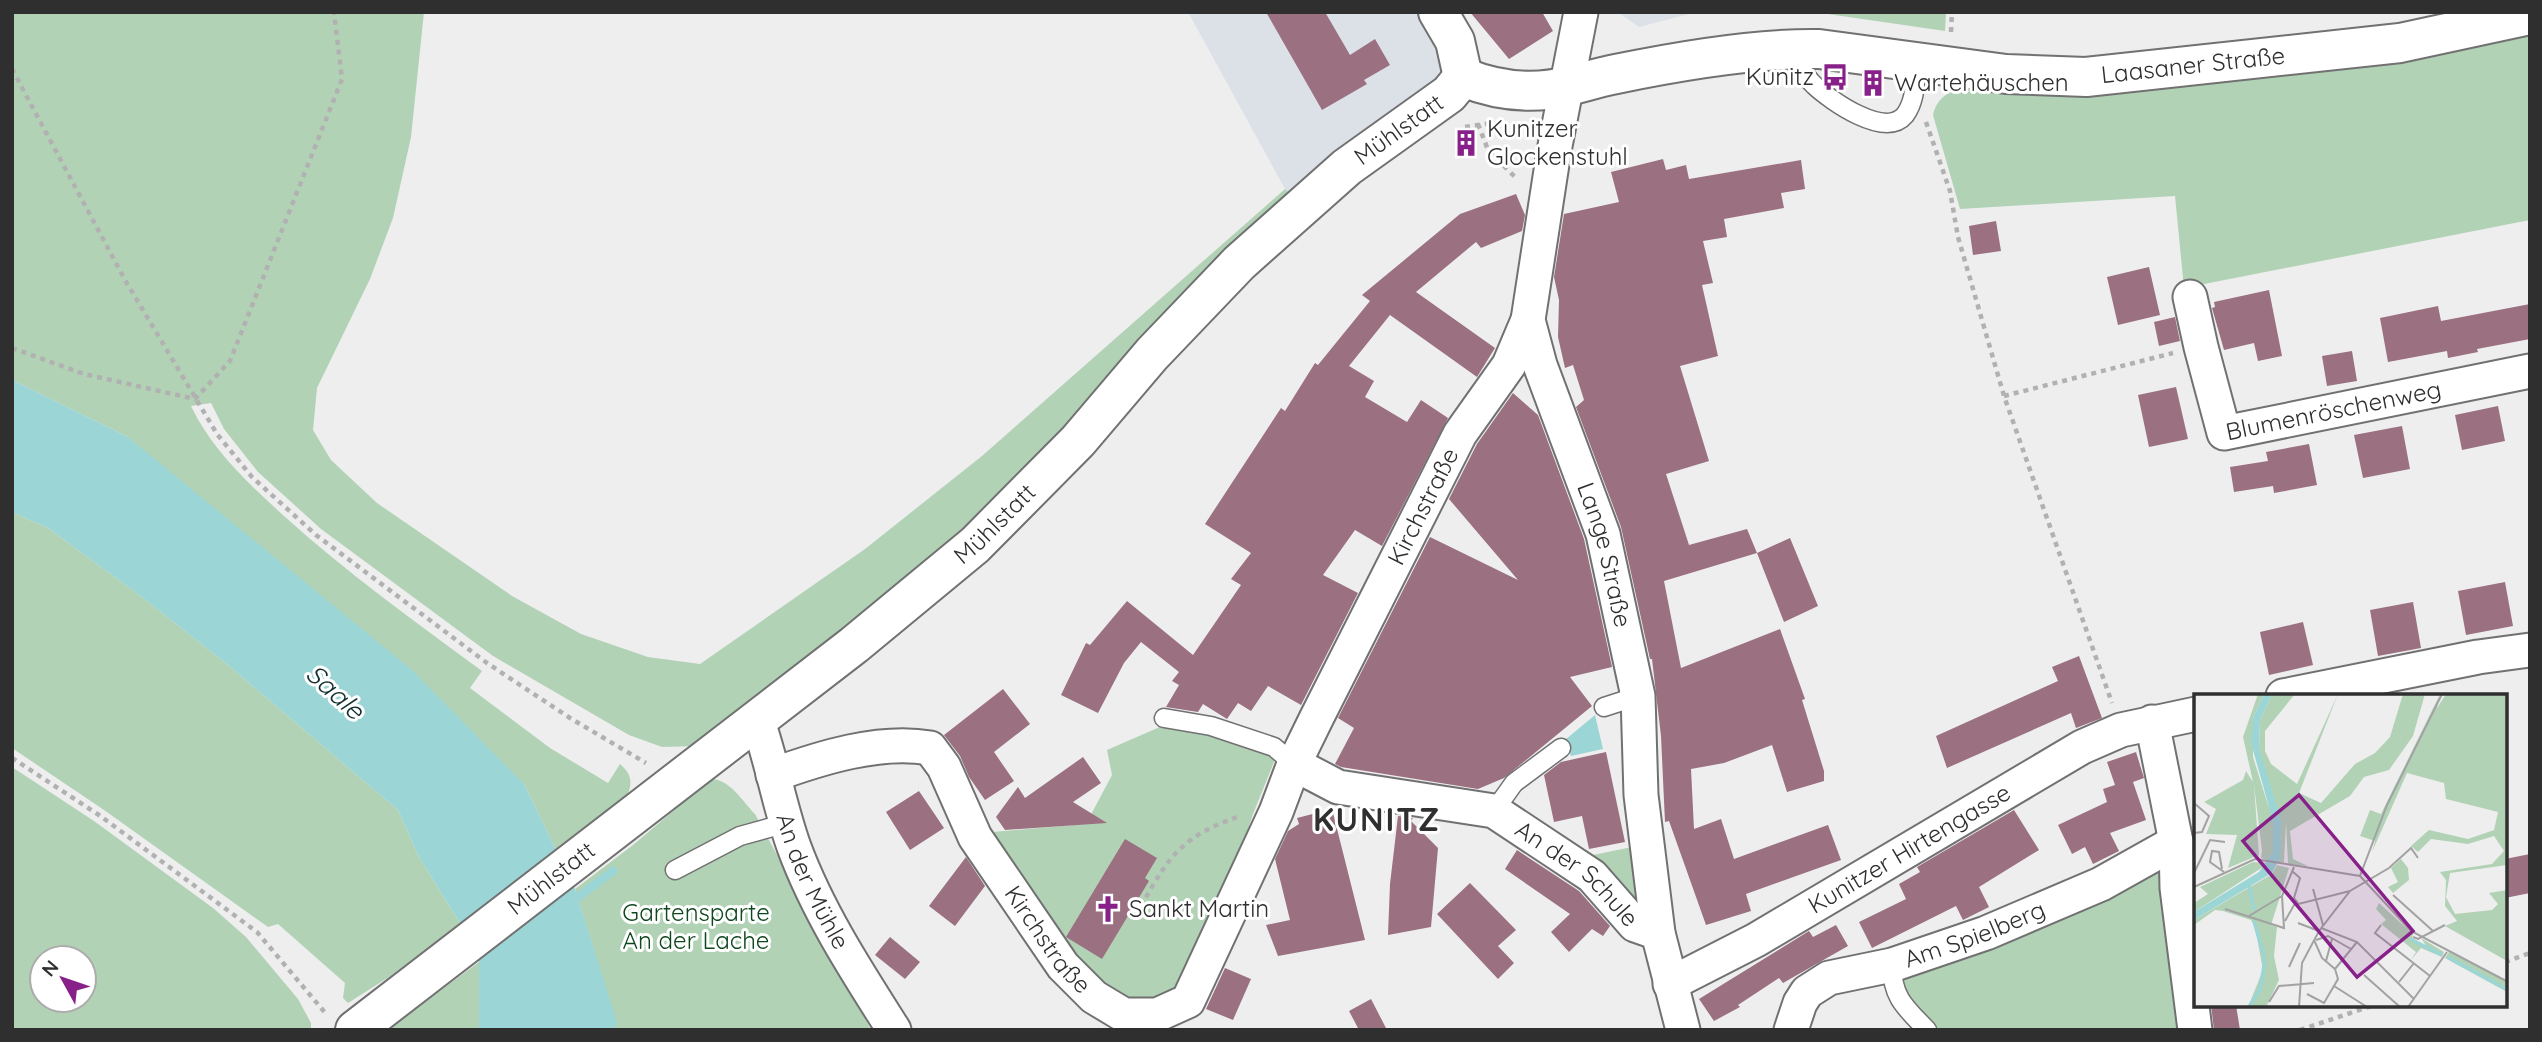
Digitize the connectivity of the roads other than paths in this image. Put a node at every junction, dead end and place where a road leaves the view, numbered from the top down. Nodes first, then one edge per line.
1 (1438, 12) edge
2 (1581, 12) edge
3 (2530, 15) edge
4 (1789, 48) junction
5 (1917, 62) junction
6 (1463, 77) junction
7 (1566, 87) junction
8 (2190, 297) dead end
9 (1528, 320) junction
10 (2530, 371) edge
11 (2530, 650) edge
12 (2288, 694) edge
13 (1637, 696) junction
14 (1604, 707) dead end
15 (2194, 713) edge
16 (1164, 718) dead end
17 (757, 719) junction
18 (2137, 726) junction
19 (1561, 748) dead end
20 (1294, 764) junction
21 (773, 775) junction
22 (1494, 811) junction
23 (787, 823) junction
24 (2176, 842) junction
25 (675, 870) dead end
26 (1658, 933) junction
27 (1892, 965) junction
28 (1670, 984) junction
29 (1181, 1015) edge
30 (343, 1025) edge
31 (1683, 1029) edge
32 (894, 1030) edge
33 (1791, 1030) edge
34 (1927, 1030) edge
35 (2195, 1030) edge

1 - 6 street
2 - 7 street, Lange Straße
3 - 5 street, Laasaner Straße
4 - 5 street, Laasaner Straße
4 - 5 lane
4 - 7 street, Laasaner Straße
6 - 7 street, Mühlstatt
6 - 17 street, Mühlstatt
7 - 9 street, Lange Straße
8 - 10 street, Blumenröschenweg
9 - 13 street, Lange Straße
9 - 20 street, Kirchstraße
11 - 12 street
13 - 14 lane
13 - 26 street, Lange Straße
15 - 18 street, Kunitzer Hirtengasse
16 - 20 lane, An der Schule
17 - 21 street, An der Mühle
17 - 30 street, Mühlstatt
18 - 24 street
18 - 28 street, Kunitzer Hirtengasse
19 - 22 lane, An der Schule
20 - 22 street, An der Schule
20 - 29 street, Kirchstraße
21 - 23 street, An der Mühle
21 - 29 street, Kirchstraße
22 - 26 street, An der Schule
23 - 25 lane
23 - 32 street, An der Mühle
24 - 27 street, Am Spielberg
24 - 35 street
26 - 28 street, Lange Straße
27 - 33 street, Am Spielberg
27 - 34 lane
28 - 31 street, Lange Straße

